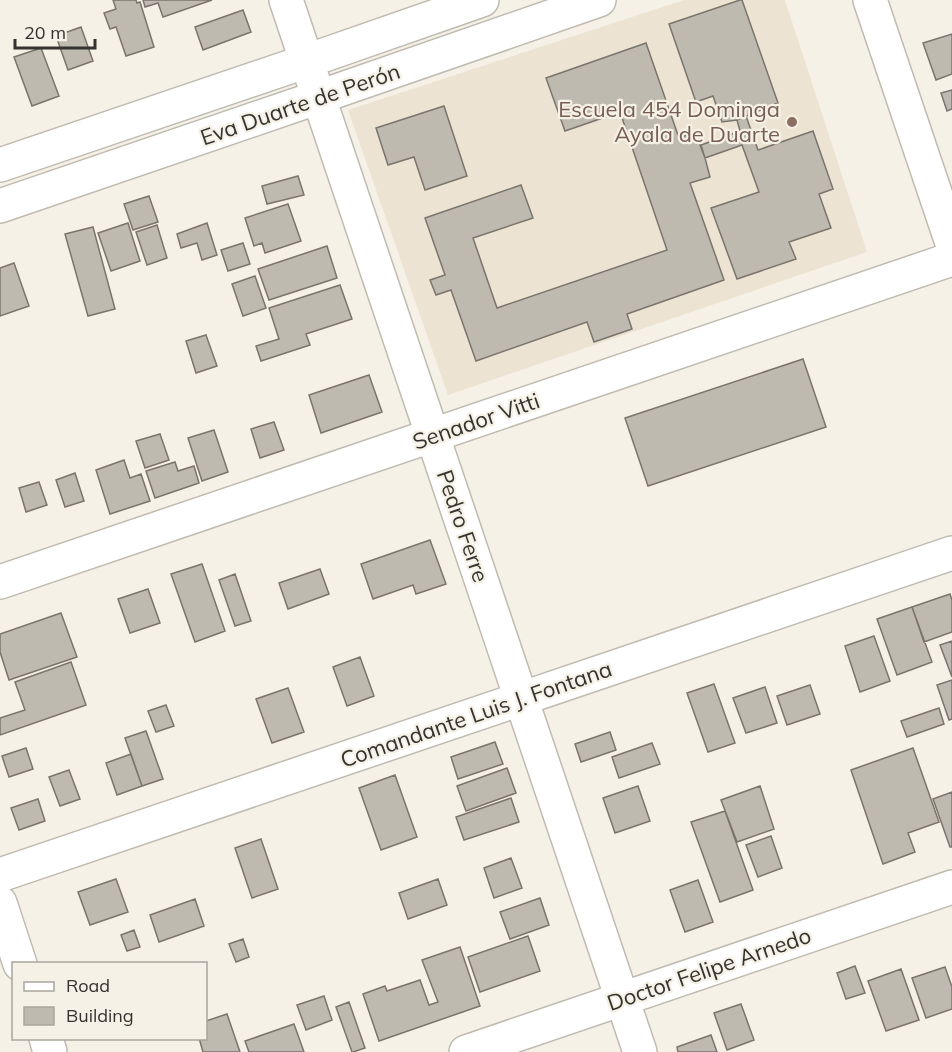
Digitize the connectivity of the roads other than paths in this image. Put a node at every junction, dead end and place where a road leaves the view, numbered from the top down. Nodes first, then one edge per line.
1 (286, 0) edge
2 (482, 0) edge
3 (599, 0) edge
4 (870, 0) edge
5 (307, 61) junction
6 (319, 97) junction
7 (0, 165) edge
8 (0, 206) edge
9 (952, 243) edge
10 (952, 259) edge
11 (432, 435) junction
12 (952, 553) edge
13 (0, 582) edge
14 (521, 699) junction
15 (0, 875) edge
16 (952, 887) edge
17 (0, 903) edge
18 (21, 962) edge
19 (622, 999) junction
20 (466, 1052) edge
21 (640, 1052) edge

1 - 5 street, Pedro Ferre
2 - 5 street, Eva Duarte de Perón
3 - 6 street, Eva Duarte de Perón
4 - 9 street
5 - 6 street, Pedro Ferre
5 - 7 street, Eva Duarte de Perón
6 - 8 street, Eva Duarte de Perón
6 - 11 street, Pedro Ferre
10 - 11 street, Senador Vitti
11 - 13 street, Senador Vitti
11 - 14 street, Pedro Ferre
12 - 14 street, Comandante Luis J. Fontana
14 - 15 street, Comandante Luis J. Fontana
14 - 19 street, Pedro Ferre
16 - 19 street, Doctor Felipe Arnedo
17 - 18 street
19 - 20 street, Doctor Felipe Arnedo
19 - 21 street, Pedro Ferre

